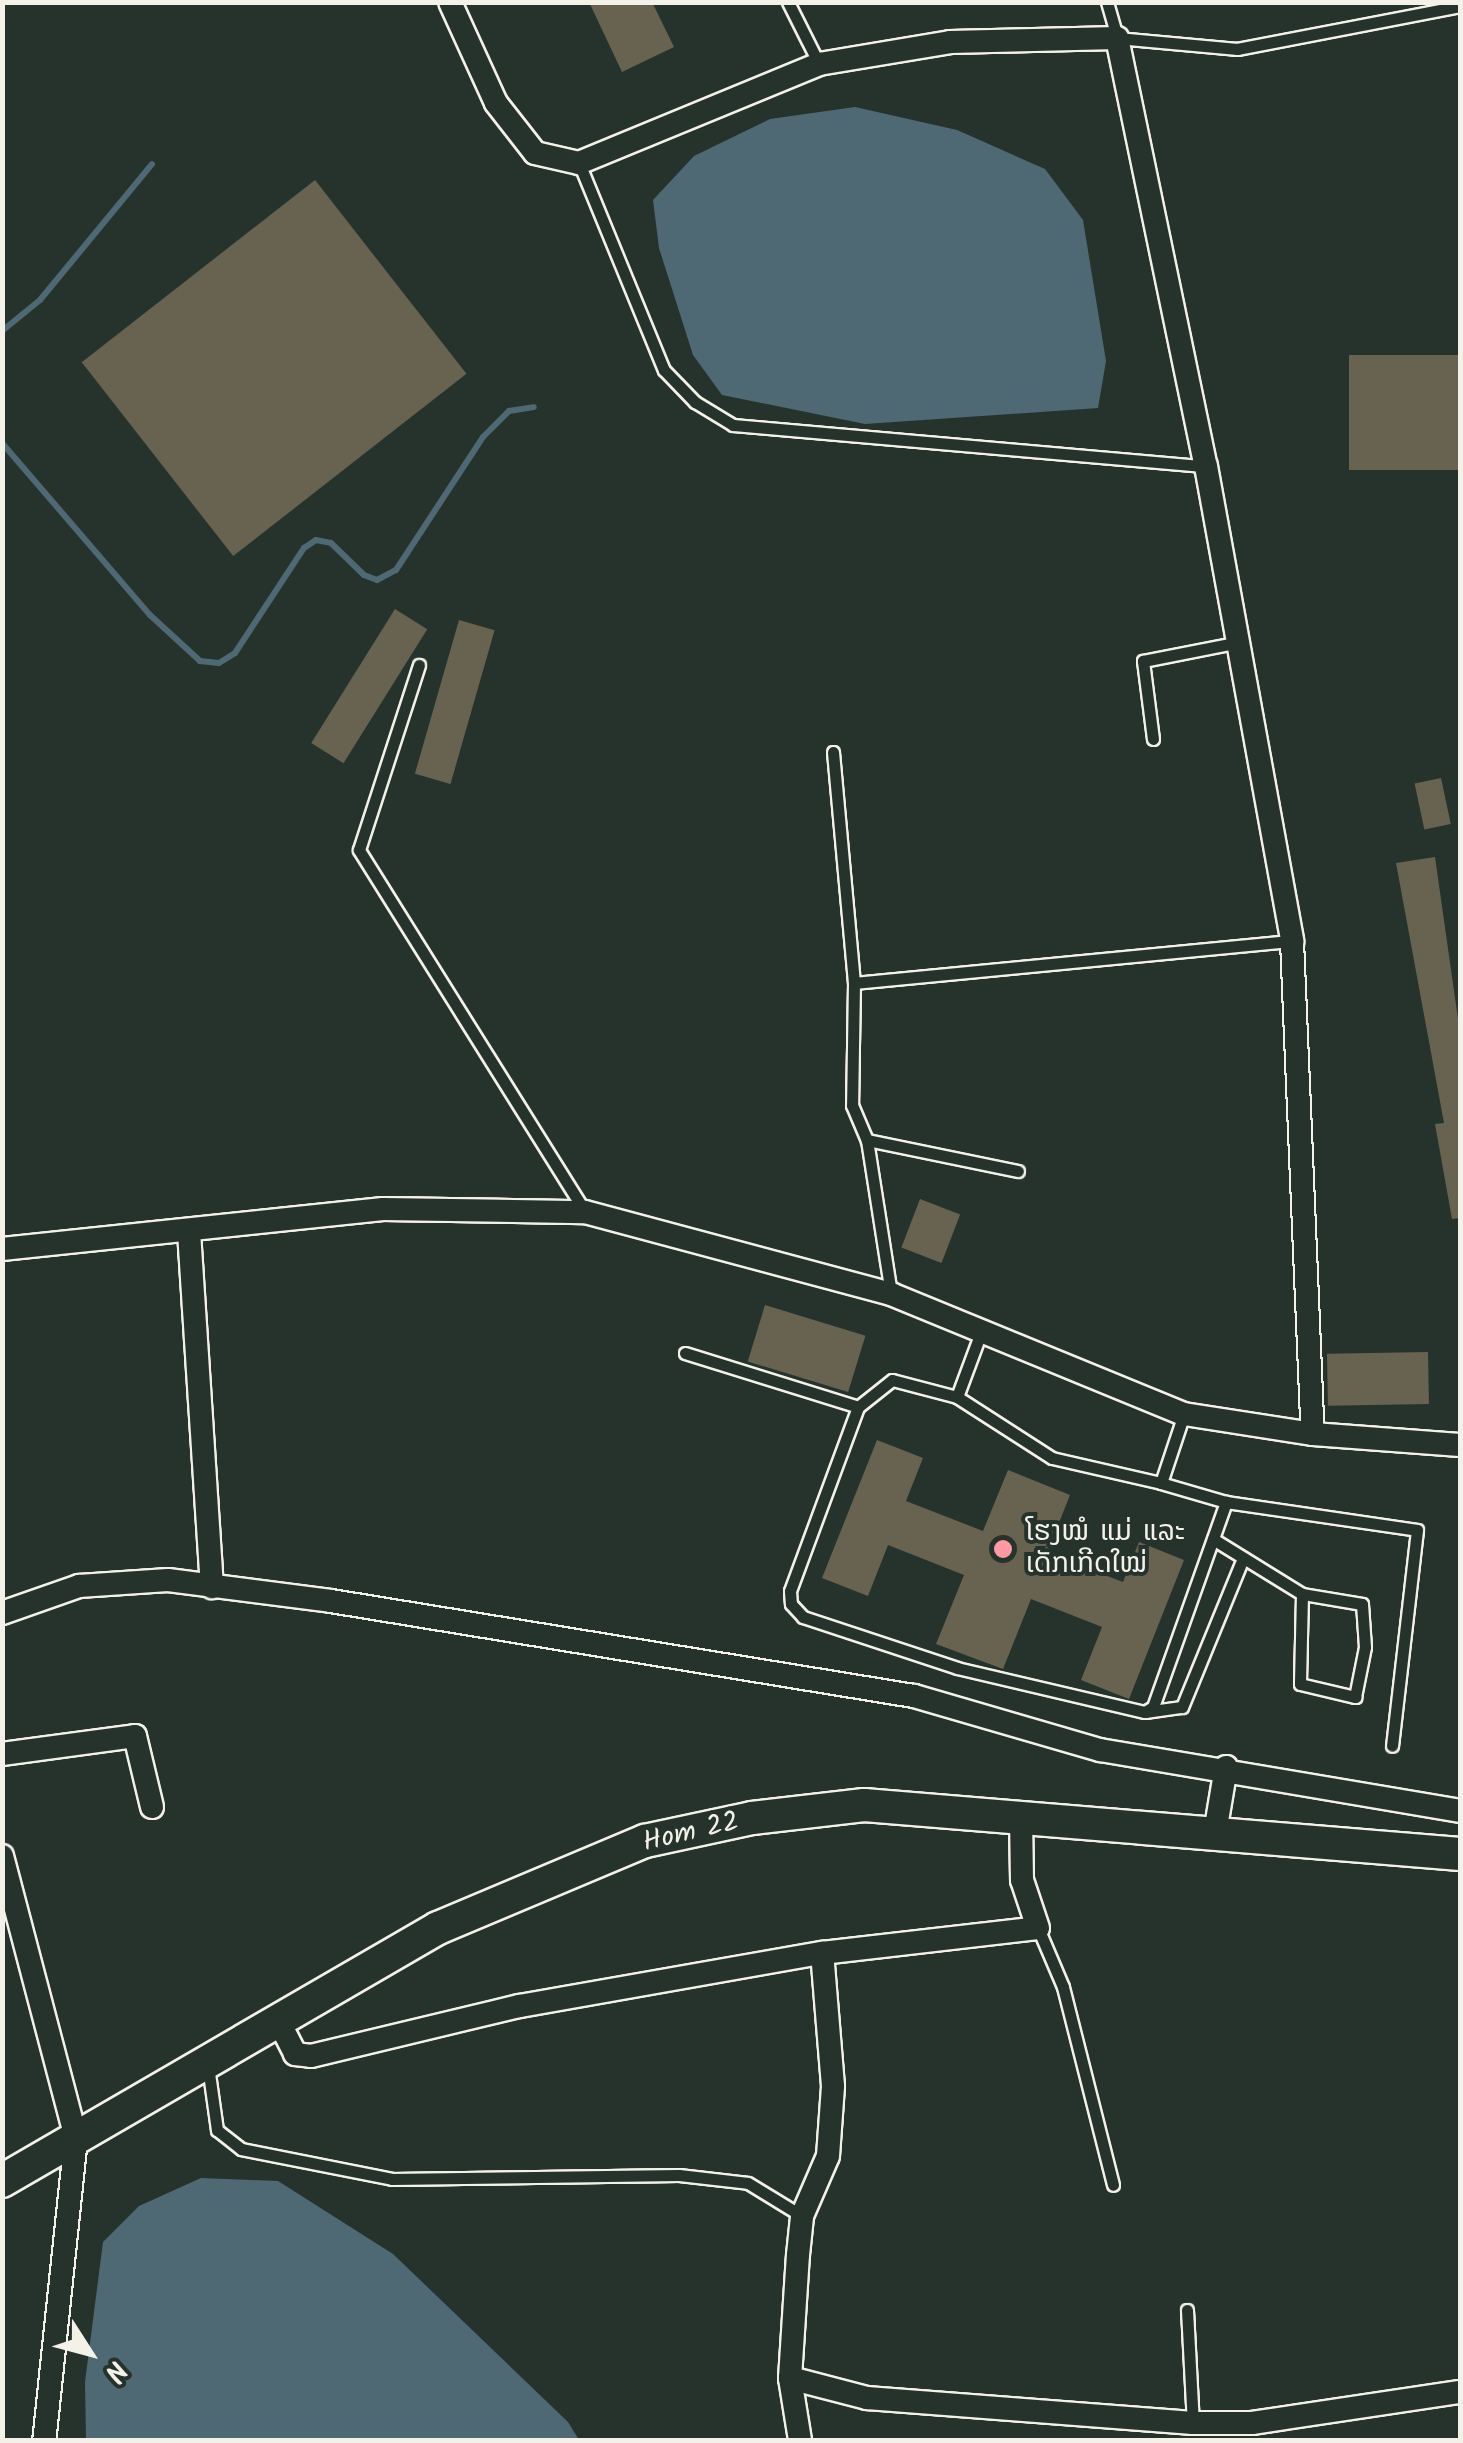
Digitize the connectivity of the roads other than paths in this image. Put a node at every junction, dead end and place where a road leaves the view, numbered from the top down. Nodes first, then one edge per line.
1 (450, 2) edge
2 (788, 2) edge
3 (1107, 2) edge
4 (1460, 6) edge
5 (1116, 38) junction
6 (818, 64) junction
7 (579, 163) junction
8 (1206, 466) junction
9 (1240, 642) junction
10 (419, 665) dead end
11 (1152, 739) dead end
12 (833, 752) dead end
13 (1292, 941) junction
14 (854, 983) junction
15 (867, 1140) junction
16 (1018, 1171) dead end
17 (585, 1212) junction
18 (190, 1232) junction
19 (2, 1248) edge
20 (891, 1294) junction
21 (980, 1335) junction
22 (685, 1353) dead end
23 (957, 1398) junction
24 (858, 1407) junction
25 (1184, 1414) junction
26 (1313, 1434) junction
27 (1460, 1445) edge
28 (1161, 1483) junction
29 (1226, 1502) junction
30 (1213, 1539) junction
31 (1243, 1558) junction
32 (212, 1587) junction
33 (1302, 1594) junction
34 (2, 1613) edge
35 (1145, 1712) junction
36 (1392, 1746) dead end
37 (2, 1754) edge
38 (1226, 1767) junction
39 (152, 1807) dead end
40 (1460, 1811) edge
41 (1021, 1814) junction
42 (1215, 1833) junction
43 (1460, 1854) edge
44 (4, 1868) edge
45 (11, 1915) edge
46 (1038, 1928) junction
47 (822, 1953) junction
48 (278, 2020) junction
49 (207, 2062) junction
50 (76, 2138) junction
51 (2, 2181) edge
52 (1114, 2185) dead end
53 (802, 2216) junction
54 (1187, 2310) dead end
55 (790, 2378) junction
56 (1460, 2392) edge
57 (1194, 2423) junction
58 (44, 2440) edge
59 (800, 2440) edge

1 - 7 street
2 - 6 lane
3 - 5 lane
4 - 5 lane
5 - 6 street
5 - 8 street
6 - 7 street
7 - 8 lane
8 - 9 street
9 - 11 lane
9 - 13 street
10 - 17 lane
12 - 14 lane
13 - 14 lane
13 - 26 street
14 - 15 lane
15 - 16 lane
15 - 20 lane
17 - 18 street
17 - 20 street
18 - 19 street
18 - 32 street
20 - 21 street
21 - 23 lane
21 - 25 street
22 - 24 lane
23 - 24 lane
23 - 28 lane
24 - 35 lane
25 - 26 street
25 - 28 lane
26 - 27 street
28 - 29 lane
29 - 30 lane
29 - 36 lane
30 - 31 lane
30 - 35 lane
31 - 33 lane
31 - 35 lane
32 - 34 street
32 - 38 street
33 - 33 lane
37 - 39 street
38 - 40 street
38 - 42 street
41 - 42 street, Hom 22
41 - 46 street
41 - 48 street, Hom 22
42 - 43 street, Hom 22
44 - 45 street
45 - 50 street
46 - 47 street
46 - 52 lane
47 - 48 street
47 - 53 street
48 - 49 street, Hom 22
49 - 50 street, Hom 22
49 - 53 lane
50 - 51 street, Hom 22
50 - 58 street
53 - 55 street
54 - 57 lane
55 - 57 street
55 - 59 street
56 - 57 street

